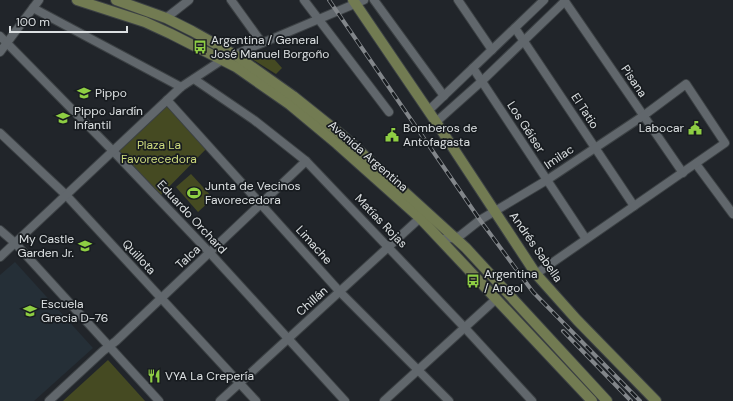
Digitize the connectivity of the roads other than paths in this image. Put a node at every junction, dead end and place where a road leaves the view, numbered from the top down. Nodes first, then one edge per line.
1 (39, 0) edge
2 (77, 0) edge
3 (116, 0) edge
4 (189, 0) edge
5 (231, 0) edge
6 (304, 0) edge
7 (374, 0) edge
8 (458, 0) edge
9 (358, 1) edge
10 (565, 1) edge
11 (540, 2) edge
12 (33, 8) junction
13 (166, 18) junction
14 (318, 20) junction
15 (515, 28) junction
16 (0, 36) edge
17 (524, 41) junction
18 (8, 42) junction
19 (262, 43) junction
20 (492, 50) junction
21 (0, 52) edge
22 (235, 55) junction
23 (222, 60) junction
24 (473, 68) junction
25 (194, 79) junction
26 (482, 81) junction
27 (181, 87) junction
28 (444, 96) junction
29 (168, 100) junction
30 (428, 111) junction
31 (389, 112) dead end
32 (643, 116) junction
33 (436, 122) junction
34 (0, 133) edge
35 (595, 148) junction
36 (113, 150) junction
37 (306, 161) junction
38 (696, 164) junction
39 (683, 173) junction
40 (546, 180) junction
41 (66, 195) junction
42 (261, 204) junction
43 (634, 206) junction
44 (495, 211) junction
45 (733, 214) edge
46 (420, 218) junction
47 (0, 230) edge
48 (455, 238) junction
49 (440, 239) junction
50 (586, 239) junction
51 (15, 243) junction
52 (389, 247) junction
53 (210, 253) junction
54 (0, 257) edge
55 (536, 274) junction
56 (340, 292) junction
57 (162, 298) junction
58 (496, 299) junction
59 (465, 328) junction
60 (288, 339) junction
61 (109, 346) junction
62 (418, 370) junction
63 (240, 384) junction
64 (49, 401) edge
65 (159, 401) edge
66 (220, 401) edge
67 (256, 401) edge
68 (346, 401) edge
69 (384, 401) edge
70 (449, 401) edge
71 (532, 401) edge
72 (592, 401) edge
73 (607, 401) edge
74 (656, 401) edge

1 - 12 street
2 - 23 main road, Avenida Argentina
3 - 13 main road, Avenida Argentina
4 - 13 street
5 - 19 street
6 - 14 street
7 - 28 street
8 - 20 street
9 - 14 street
9 - 30 main road, Andrés Sabella
10 - 17 street
10 - 32 street, Pisana
11 - 15 street
12 - 18 street
12 - 27 street
13 - 22 main road, Avenida Argentina
14 - 19 street
14 - 31 street
15 - 17 street, El Tatio
15 - 20 street
16 - 18 street, Eduardo Orchard
17 - 26 street
17 - 35 street, El Tatio
18 - 21 street
18 - 36 street, Eduardo Orchard
19 - 22 street
20 - 24 street
22 - 23 street
22 - 48 main road, Avenida Argentina
23 - 25 street
23 - 46 main road, Avenida Argentina
24 - 26 street, Los Géiser
24 - 28 street
25 - 27 street
25 - 37 street, Matías Rojas
26 - 33 street
26 - 40 street, Los Géiser
27 - 29 street
28 - 30 street
29 - 36 street
29 - 42 street, Limache
30 - 33 main road, Andrés Sabella
32 - 35 street, Imilac
32 - 38 street, Imilac
32 - 39 street, Pisana
33 - 44 main road, Andrés Sabella
34 - 41 street, Quillota
35 - 40 street, Imilac
35 - 43 street, El Tatio
36 - 41 street
36 - 53 street, Eduardo Orchard
37 - 42 street, Talca
37 - 52 street, Matías Rojas
38 - 39 street
38 - 45 street
39 - 43 street
40 - 44 street, Imilac
40 - 50 street, Los Géiser
41 - 51 street
41 - 57 street, Quillota
42 - 53 street, Talca
42 - 56 street, Limache
43 - 50 street
44 - 48 street, Imilac
44 - 55 main road, Andrés Sabella
46 - 49 main road, Avenida Argentina
46 - 52 street, Chillán
47 - 51 street
48 - 49 street
48 - 73 main road, Avenida Argentina
49 - 58 main road, Avenida Argentina
50 - 55 street
51 - 54 street
51 - 61 street
52 - 56 street, Chillán
52 - 59 street, Matías Rojas
53 - 57 street, Talca
53 - 60 street, Eduardo Orchard
55 - 74 main road, Andrés Sabella
56 - 60 street, Chillán
56 - 62 street, Limache
57 - 61 street, Talca
57 - 63 street, Quillota
58 - 59 street
58 - 72 main road, Avenida Argentina
59 - 62 street
59 - 71 street, Matías Rojas
60 - 63 street, Chillán
60 - 68 street, Eduardo Orchard
61 - 64 street, Talca
61 - 65 street
62 - 69 street
62 - 70 street, Limache
63 - 66 street, Chillán
63 - 67 street, Quillota

